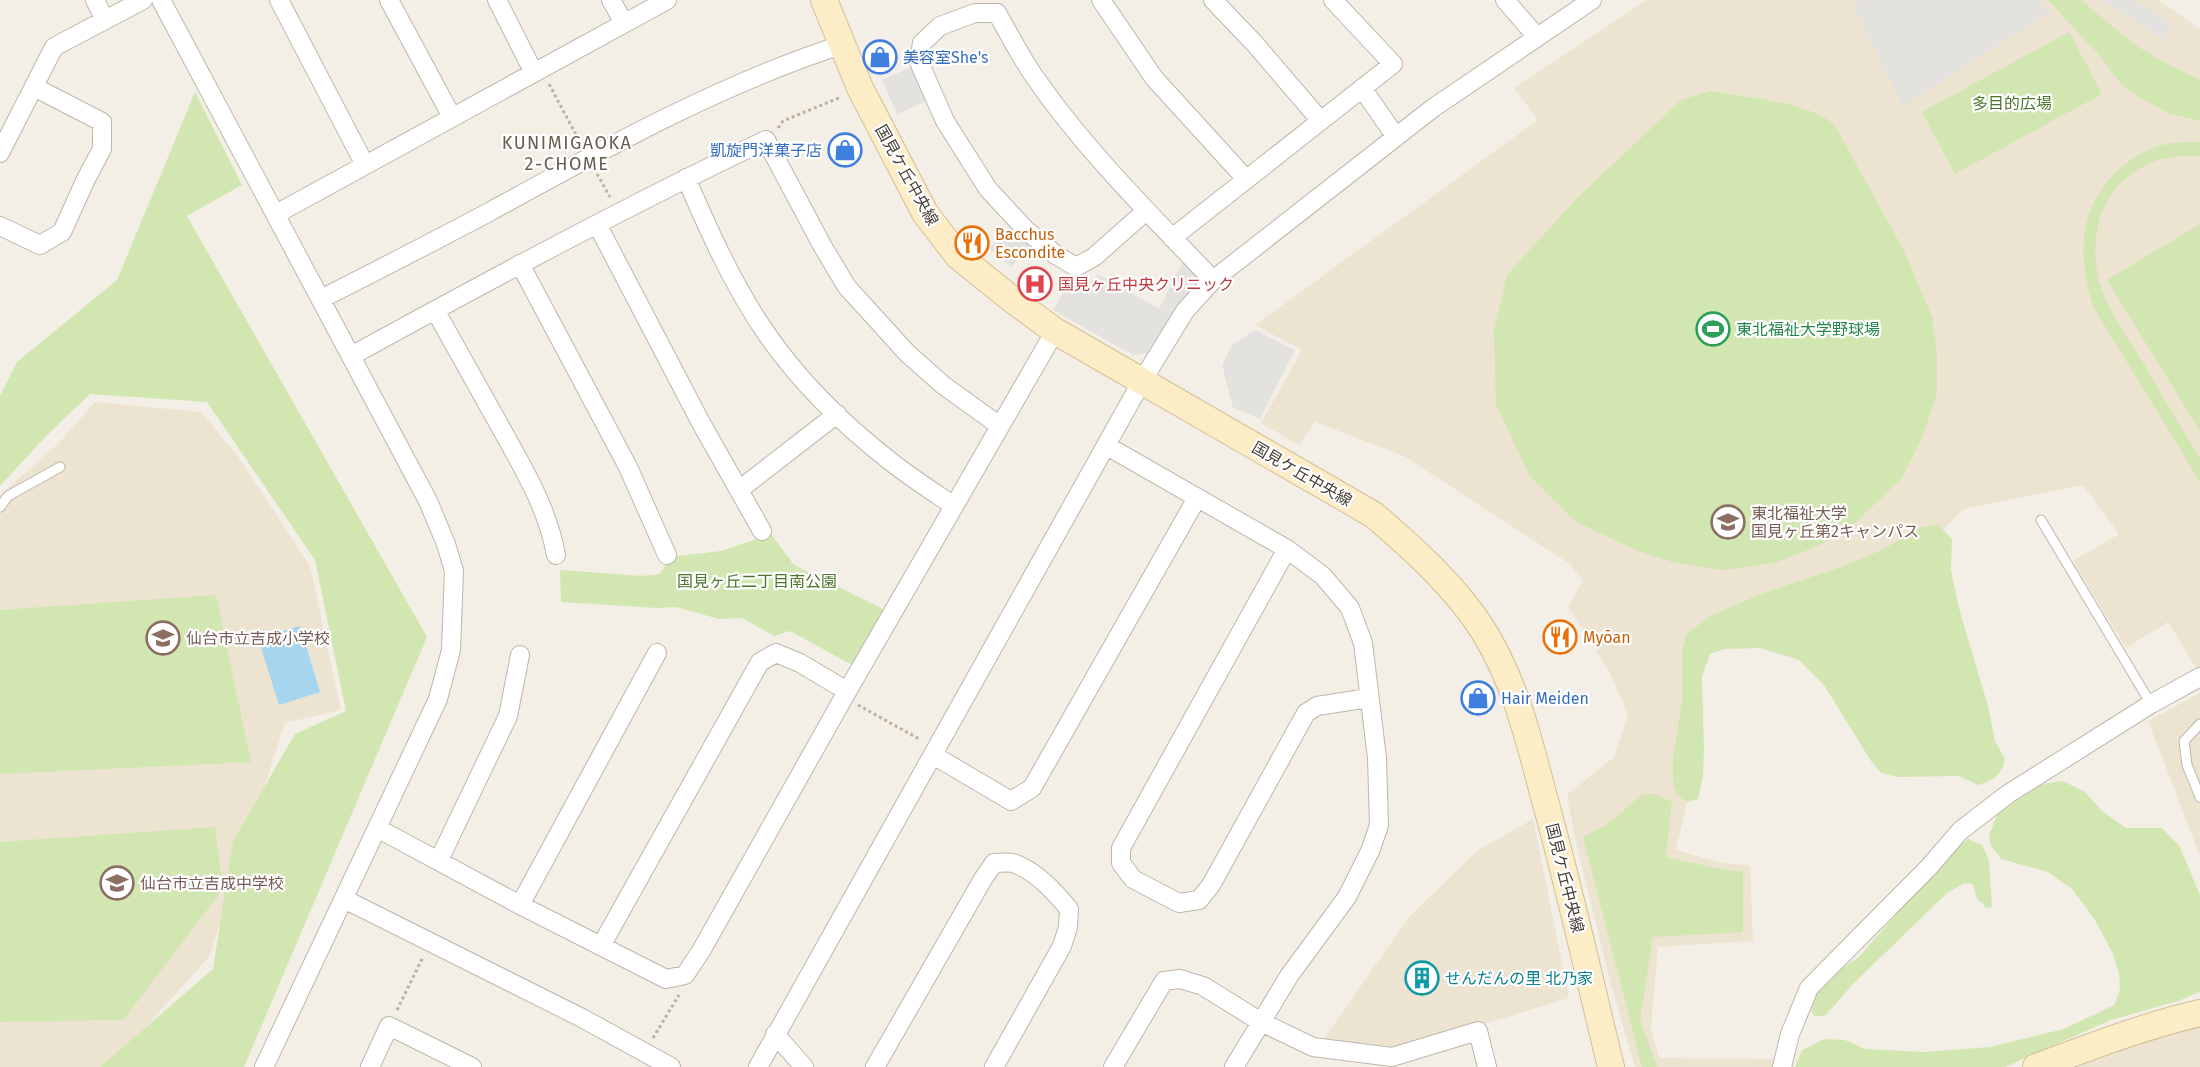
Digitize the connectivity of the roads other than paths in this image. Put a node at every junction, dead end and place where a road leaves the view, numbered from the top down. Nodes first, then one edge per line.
1 (95, 0) edge
2 (143, 0) edge
3 (161, 0) edge
4 (279, 0) edge
5 (388, 0) edge
6 (497, 0) edge
7 (611, 0) edge
8 (667, 0) edge
9 (824, 0) edge
10 (1101, 0) edge
11 (1213, 0) edge
12 (1333, 0) edge
13 (1505, 0) edge
14 (1592, 0) edge
15 (105, 20) junction
16 (624, 24) junction
17 (1538, 37) junction
18 (841, 45) junction
19 (534, 73) junction
20 (34, 87) junction
21 (1362, 88) junction
22 (452, 117) junction
23 (1320, 120) junction
24 (1396, 137) junction
25 (0, 153) edge
26 (365, 165) junction
27 (686, 178) junction
28 (1246, 179) junction
29 (1146, 211) junction
30 (276, 214) junction
31 (597, 225) junction
32 (0, 226) edge
33 (1172, 238) junction
34 (520, 264) junction
35 (1213, 280) junction
36 (321, 299) junction
37 (435, 310) junction
38 (1055, 331) junction
39 (351, 356) junction
40 (1142, 381) junction
41 (837, 414) junction
42 (1000, 426) junction
43 (1107, 447) junction
44 (60, 467) dead end
45 (739, 490) junction
46 (1197, 498) junction
47 (954, 506) junction
48 (0, 507) edge
49 (2041, 520) dead end
50 (762, 531) dead end
51 (1287, 549) junction
52 (556, 555) dead end
53 (667, 555) dead end
54 (657, 653) dead end
55 (520, 655) dead end
56 (2200, 677) edge
57 (845, 694) junction
58 (1369, 698) junction
59 (2151, 704) junction
60 (2200, 724) edge
61 (934, 752) junction
62 (2200, 797) edge
63 (377, 828) junction
64 (439, 860) junction
65 (344, 898) junction
66 (520, 905) junction
67 (601, 946) junction
68 (2200, 1013) edge
69 (1261, 1022) junction
70 (775, 1034) junction
71 (264, 1067) edge
72 (370, 1067) edge
73 (472, 1067) edge
74 (671, 1067) edge
75 (758, 1067) edge
76 (804, 1067) edge
77 (875, 1067) edge
78 (994, 1067) edge
79 (1113, 1067) edge
80 (1234, 1067) edge
81 (1487, 1067) edge
82 (1611, 1067) edge
83 (1782, 1067) edge
84 (2036, 1067) edge

1 - 15 street
2 - 15 street
3 - 30 street
4 - 26 street
5 - 22 street
6 - 19 street
7 - 16 street
8 - 16 street
9 - 18 street, 国見ケ丘中央線
10 - 28 street
11 - 23 street
12 - 21 street
13 - 17 street
14 - 17 street
15 - 20 street
16 - 19 street
17 - 24 street
18 - 36 street
18 - 38 street, 国見ケ丘中央線
19 - 22 street
20 - 25 street
20 - 32 street
21 - 23 street
21 - 24 street
22 - 26 street
23 - 28 street
24 - 35 street
26 - 30 street
27 - 31 street
27 - 41 street
27 - 42 street
28 - 33 street
29 - 29 street
29 - 33 street
30 - 36 street
31 - 34 street
31 - 45 street
33 - 35 street
34 - 37 street
34 - 53 street
35 - 40 street
36 - 39 street
37 - 39 street
37 - 52 street
38 - 40 street, 国見ケ丘中央線
38 - 42 street
39 - 63 street
40 - 43 street
40 - 82 street, 国見ケ丘中央線
41 - 45 street
41 - 47 street
42 - 47 street
43 - 46 street
43 - 61 street
44 - 48 lane
45 - 50 street
46 - 51 street
46 - 61 street
47 - 57 street
49 - 59 lane
51 - 58 street
51 - 58 street
54 - 66 street
55 - 64 street
56 - 59 street
57 - 67 street
57 - 67 street
58 - 69 street
59 - 83 street
60 - 62 lane
61 - 70 street
63 - 64 street
63 - 65 street
64 - 66 street
65 - 71 street
65 - 74 street
66 - 67 street
68 - 84 street
69 - 79 street
69 - 80 street
69 - 81 street
70 - 75 street
70 - 76 street
72 - 73 street
77 - 78 street

